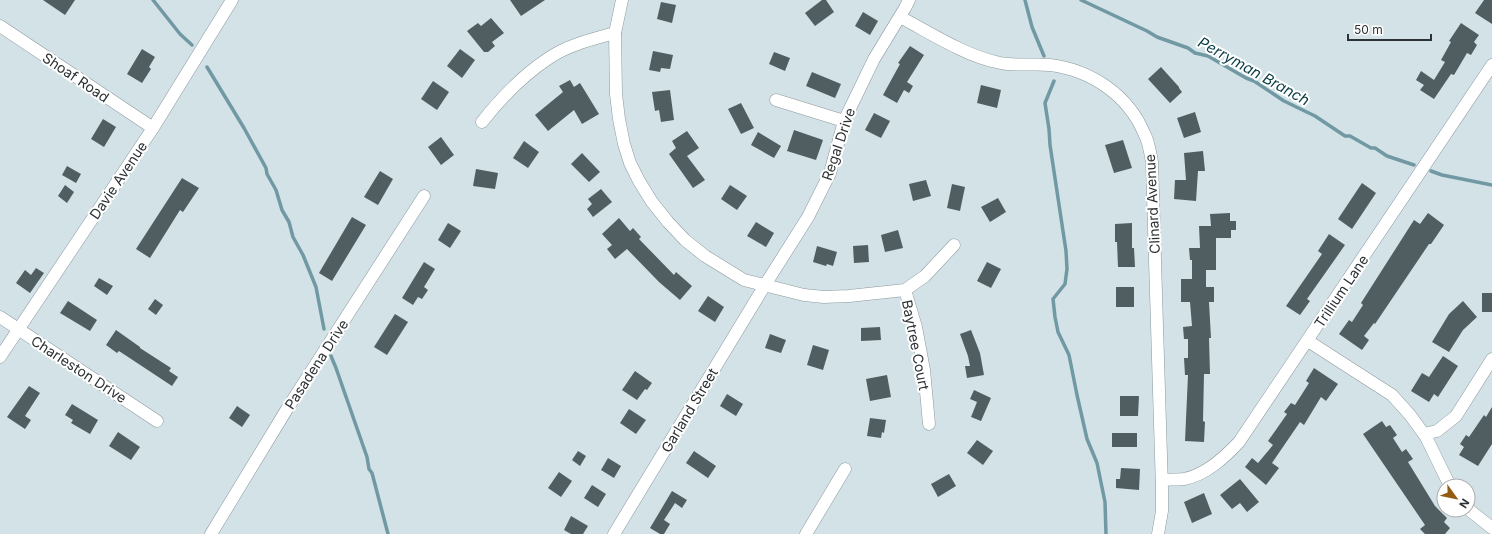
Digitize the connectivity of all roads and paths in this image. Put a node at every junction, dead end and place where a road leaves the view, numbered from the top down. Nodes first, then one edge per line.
1 (232, 0) edge
2 (622, 0) edge
3 (909, 0) edge
4 (900, 17) junction
5 (0, 26) edge
6 (615, 33) junction
7 (1492, 65) edge
8 (776, 100) dead end
9 (844, 121) junction
10 (482, 122) dead end
11 (153, 128) junction
12 (424, 196) dead end
13 (954, 245) dead end
14 (765, 285) junction
15 (905, 290) junction
16 (0, 317) edge
17 (18, 329) junction
18 (1308, 341) junction
19 (0, 357) edge
20 (1492, 359) edge
21 (157, 421) dead end
22 (929, 424) dead end
23 (1424, 434) junction
24 (845, 469) dead end
25 (1446, 478) edge
26 (1162, 480) junction
27 (1476, 515) edge
28 (1492, 528) edge
29 (211, 534) edge
30 (614, 534) edge
31 (806, 534) edge
32 (1158, 534) edge

1 - 11 street, Davie Avenue
2 - 6 street
3 - 4 street, Regal Drive
4 - 9 street, Regal Drive
4 - 26 street, Clinard Avenue
5 - 11 street, Shoaf Road
6 - 10 street
6 - 14 street
7 - 18 street, Trillium Lane
8 - 9 street
9 - 14 street, Regal Drive
11 - 17 street, Davie Avenue
12 - 29 street, Pasadena Drive
13 - 15 street
14 - 15 street
14 - 30 street, Garland Street
15 - 22 street, Baytree Court
16 - 17 street, Charleston Drive
17 - 19 street, Davie Avenue
17 - 21 street, Charleston Drive
18 - 23 street
18 - 26 street, Trillium Lane
20 - 23 street
23 - 25 street
24 - 31 street
26 - 32 street, Clinard Avenue
27 - 28 street

